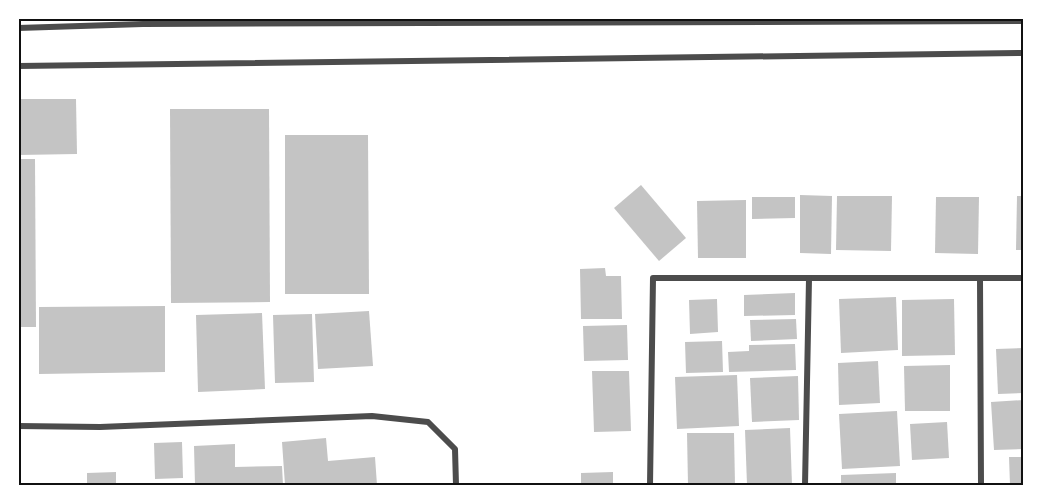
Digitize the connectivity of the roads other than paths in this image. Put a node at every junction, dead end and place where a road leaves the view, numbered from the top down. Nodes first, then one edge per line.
1 (396, 21) edge
2 (1024, 21) edge
3 (18, 28) edge
4 (1024, 53) edge
5 (18, 66) edge
6 (1024, 278) edge
7 (809, 279) junction
8 (980, 279) junction
9 (18, 426) edge
10 (456, 485) edge
11 (650, 485) edge
12 (805, 485) edge
13 (981, 485) edge

1 - 2 street
1 - 3 street
4 - 5 street
6 - 8 street
7 - 8 street
7 - 11 street
7 - 12 street
8 - 13 street
9 - 10 street

